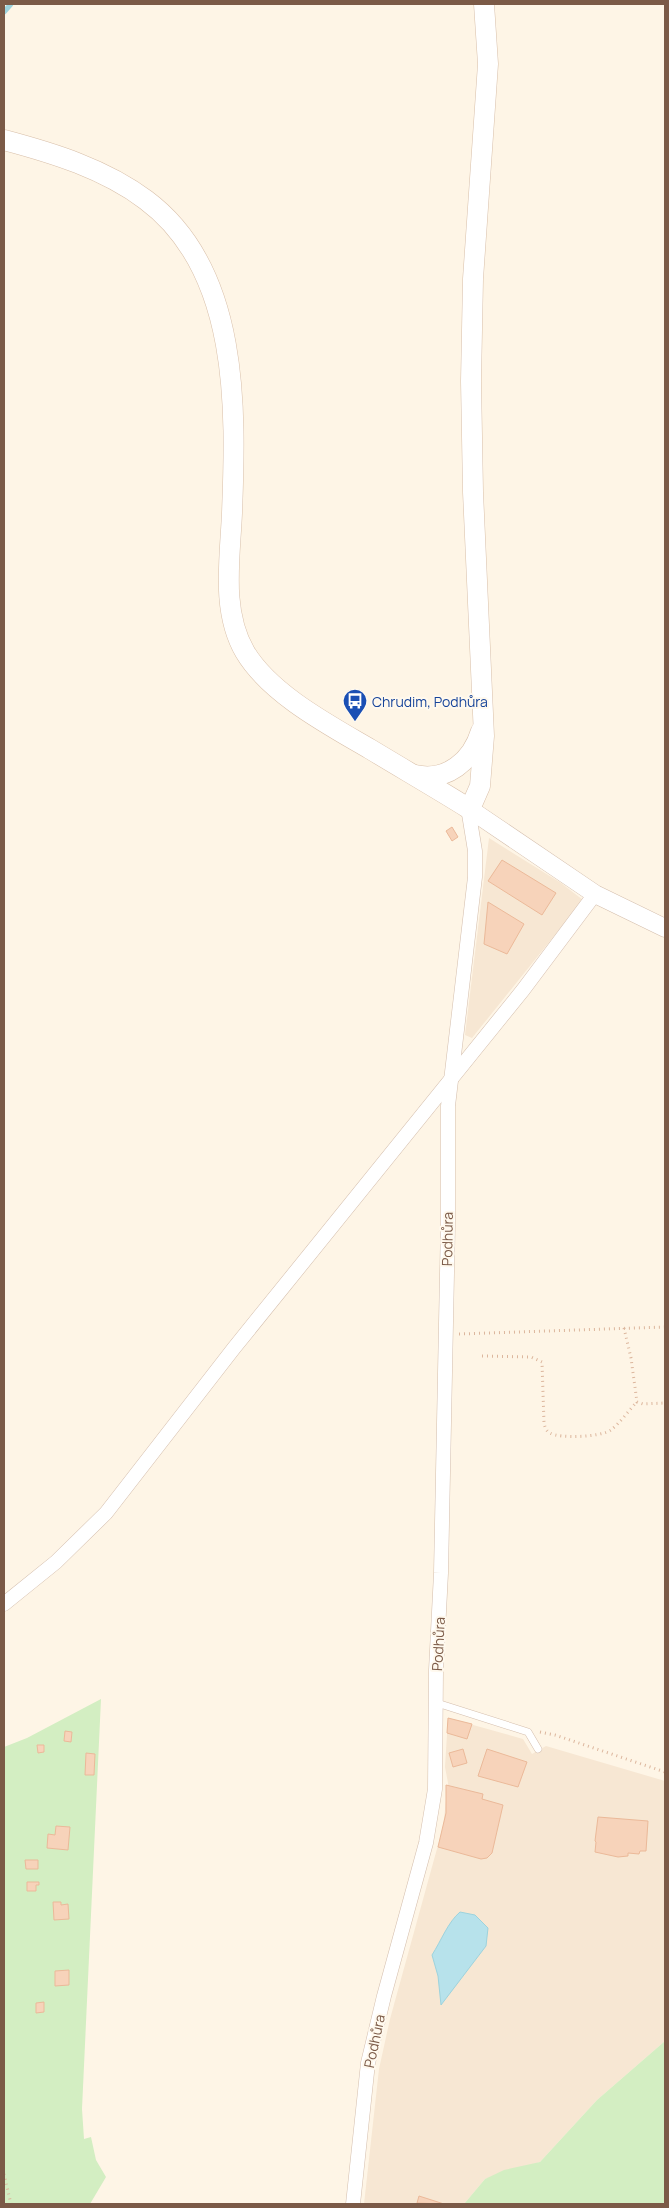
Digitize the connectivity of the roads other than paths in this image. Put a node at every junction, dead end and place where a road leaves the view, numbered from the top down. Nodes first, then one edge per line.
1 (484, 4) edge
2 (4, 140) edge
3 (484, 715) junction
4 (411, 773) junction
5 (468, 808) junction
6 (596, 894) junction
7 (665, 928) edge
8 (450, 1080) junction
9 (4, 1604) edge
10 (437, 1703) junction
11 (538, 1749) dead end
12 (353, 2201) edge

1 - 3 main road
2 - 4 main road
3 - 4 main road
3 - 5 main road
4 - 5 main road
5 - 6 street
5 - 8 street, Podhůra
6 - 7 street
6 - 8 street
8 - 9 street
8 - 10 street, Podhůra
10 - 11 lane
10 - 12 street, Podhůra

